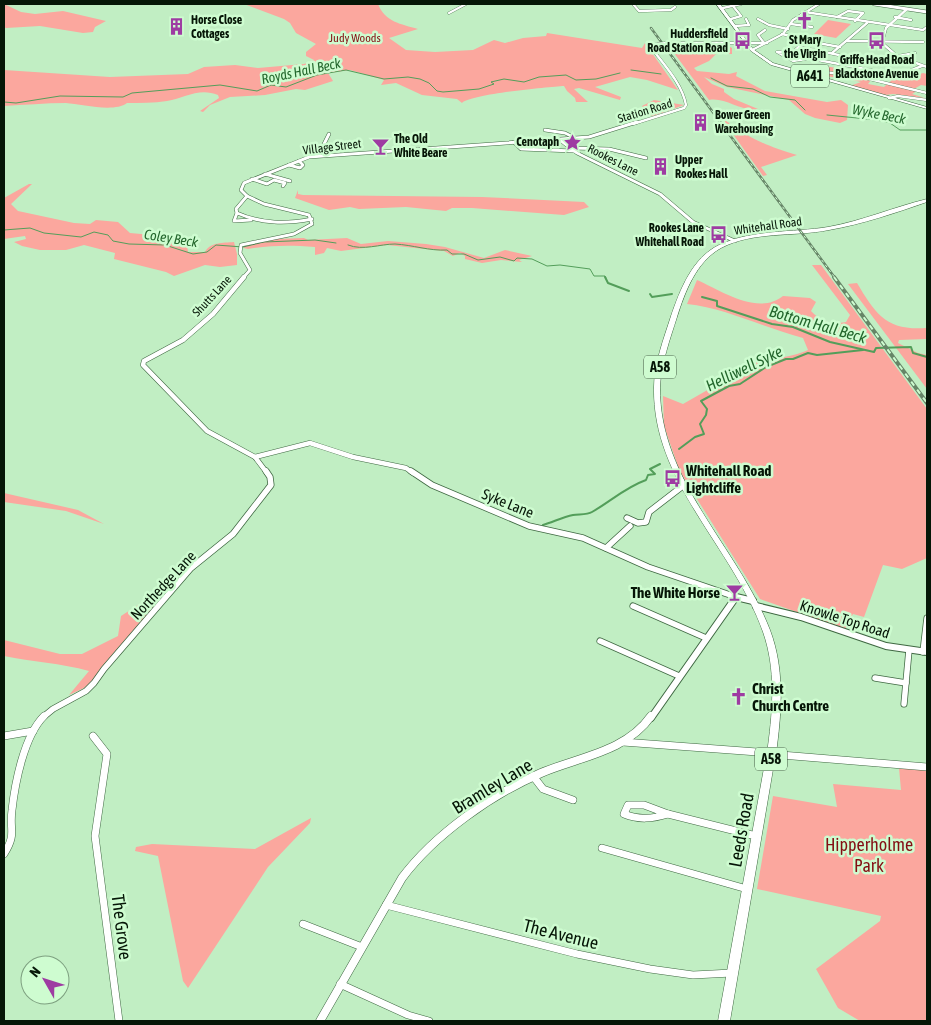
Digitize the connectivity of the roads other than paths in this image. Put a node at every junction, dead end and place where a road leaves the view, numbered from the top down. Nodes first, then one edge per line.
1 (466, 4) edge
2 (633, 4) edge
3 (718, 4) edge
4 (741, 4) edge
5 (819, 4) edge
6 (874, 4) edge
7 (905, 4) edge
8 (675, 7) dead end
9 (734, 7) junction
10 (723, 8) junction
11 (905, 8) junction
12 (741, 10) dead end
13 (806, 12) junction
14 (927, 12) edge
15 (449, 13) dead end
16 (837, 17) junction
17 (895, 17) junction
18 (730, 19) junction
19 (758, 19) dead end
20 (746, 20) dead end
21 (855, 20) junction
22 (911, 20) dead end
23 (866, 22) junction
24 (791, 24) junction
25 (735, 26) junction
26 (888, 26) junction
27 (812, 28) dead end
28 (788, 29) junction
29 (926, 29) edge
30 (765, 30) dead end
31 (782, 34) junction
32 (807, 41) junction
33 (846, 42) junction
34 (923, 42) junction
35 (766, 43) junction
36 (882, 43) junction
37 (927, 44) edge
38 (748, 45) junction
39 (799, 47) junction
40 (840, 47) junction
41 (752, 50) junction
42 (794, 51) junction
43 (832, 53) junction
44 (915, 53) dead end
45 (898, 56) junction
46 (806, 58) junction
47 (852, 65) junction
48 (922, 66) junction
49 (927, 66) edge
50 (808, 70) dead end
51 (909, 71) dead end
52 (898, 74) dead end
53 (927, 93) edge
54 (888, 98) junction
55 (927, 100) edge
56 (927, 108) edge
57 (545, 130) dead end
58 (329, 134) dead end
59 (575, 139) junction
60 (560, 140) junction
61 (514, 142) junction
62 (573, 150) junction
63 (324, 155) junction
64 (646, 158) dead end
65 (299, 161) junction
66 (289, 165) junction
67 (264, 174) junction
68 (252, 179) junction
69 (291, 180) dead end
70 (282, 186) dead end
71 (247, 196) junction
72 (927, 200) edge
73 (236, 213) junction
74 (312, 219) junction
75 (252, 220) junction
76 (735, 241) junction
77 (143, 365) joint
78 (255, 457) junction
79 (684, 485) junction
80 (700, 511) joint
81 (627, 518) dead end
82 (630, 526) dead end
83 (606, 548) junction
84 (736, 597) junction
85 (755, 604) junction
86 (633, 606) dead end
87 (927, 618) edge
88 (706, 638) junction
89 (600, 641) dead end
90 (909, 650) junction
91 (925, 652) edge
92 (679, 676) junction
93 (875, 678) dead end
94 (906, 683) junction
95 (904, 704) dead end
96 (33, 730) junction
97 (4, 736) edge
98 (93, 736) dead end
99 (620, 742) junction
100 (776, 754) junction
101 (927, 767) edge
102 (533, 776) junction
103 (572, 800) dead end
104 (668, 814) junction
105 (756, 836) junction
106 (602, 848) dead end
107 (4, 854) edge
108 (747, 890) junction
109 (386, 905) junction
110 (303, 924) dead end
111 (362, 947) junction
112 (732, 973) junction
113 (340, 984) junction
114 (119, 1021) edge
115 (320, 1021) edge
116 (429, 1021) edge
117 (724, 1021) edge

1 - 15 street
2 - 8 street
3 - 10 main road, A641
4 - 9 street
5 - 13 street
6 - 11 street
7 - 11 street
9 - 10 street
9 - 12 street
9 - 18 street
10 - 18 main road, A641
11 - 14 street
11 - 17 street
13 - 16 street
13 - 24 street
16 - 21 street
16 - 21 street
17 - 22 street
17 - 26 street
18 - 25 main road, A641
19 - 28 street
20 - 25 street
21 - 23 street
23 - 26 street
23 - 33 street
24 - 27 street
24 - 28 street
25 - 38 main road, A641
26 - 29 street
26 - 36 street
28 - 31 street
29 - 34 street
30 - 35 street
31 - 32 street
31 - 35 street
32 - 39 street
32 - 40 street
33 - 36 street
33 - 40 street
34 - 36 street
34 - 37 street
35 - 38 street, Station Road
35 - 41 street
36 - 45 street
38 - 41 main road, A641
38 - 59 street, Station Road, bridge
39 - 42 street
39 - 43 street
40 - 43 street
41 - 54 main road, A641
42 - 46 street
42 - 46 street
43 - 47 street
44 - 45 street
45 - 48 street
46 - 47 street
47 - 52 street
48 - 49 street
48 - 51 street
50 - 53 street
54 - 55 street
54 - 56 main road, A641
57 - 59 street
58 - 63 street
59 - 60 street, Station Road
60 - 61 street, Village Street
60 - 62 street, Rookes Lane
61 - 62 street
61 - 63 street, Village Street
62 - 64 street
62 - 76 street, Rookes Lane
63 - 65 street, Village Street
65 - 66 street, Village Street
65 - 66 street
66 - 67 street, Village Street
67 - 68 street, Village Street
67 - 69 street
68 - 70 street
68 - 71 street
71 - 73 street
71 - 74 street
72 - 76 main road, Whitehall Road / A58
73 - 75 street
73 - 75 street
74 - 75 street
74 - 77 street, Shutts Lane
76 - 79 main road, Whitehall Road / A58
77 - 78 street, Northedge Lane
78 - 83 street, Syke Lane
78 - 96 street, Northedge Lane
79 - 80 main road, Whitehall Road / A58
79 - 81 street
80 - 85 main road, Leeds Road / A58
82 - 83 street
83 - 84 street, Syke Lane
84 - 85 street, Syke Lane
84 - 88 street, Bramley Lane
85 - 90 street, Knowle Top Road
85 - 100 main road, Leeds Road / A58
86 - 88 street
87 - 91 street
88 - 92 street, Bramley Lane
89 - 92 street
90 - 91 street, Knowle Top Road
90 - 94 street
92 - 99 street, Bramley Lane
93 - 94 street
94 - 95 street
96 - 97 street
96 - 107 street, Northedge Lane
98 - 114 street, The Grove
99 - 100 street
99 - 102 street, Bramley Lane
100 - 101 street
100 - 105 main road, Leeds Road / A58
102 - 103 street
102 - 109 street, Bramley Lane
104 - 104 street
104 - 105 street
105 - 108 main road, Leeds Road / A58
106 - 108 street
108 - 112 main road, Leeds Road / A58
109 - 111 street, Bramley Lane
109 - 112 street, The Avenue
110 - 111 street
111 - 113 street, Bramley Lane
112 - 117 main road, Leeds Road / A58
113 - 115 street, Bramley Lane
113 - 116 street

